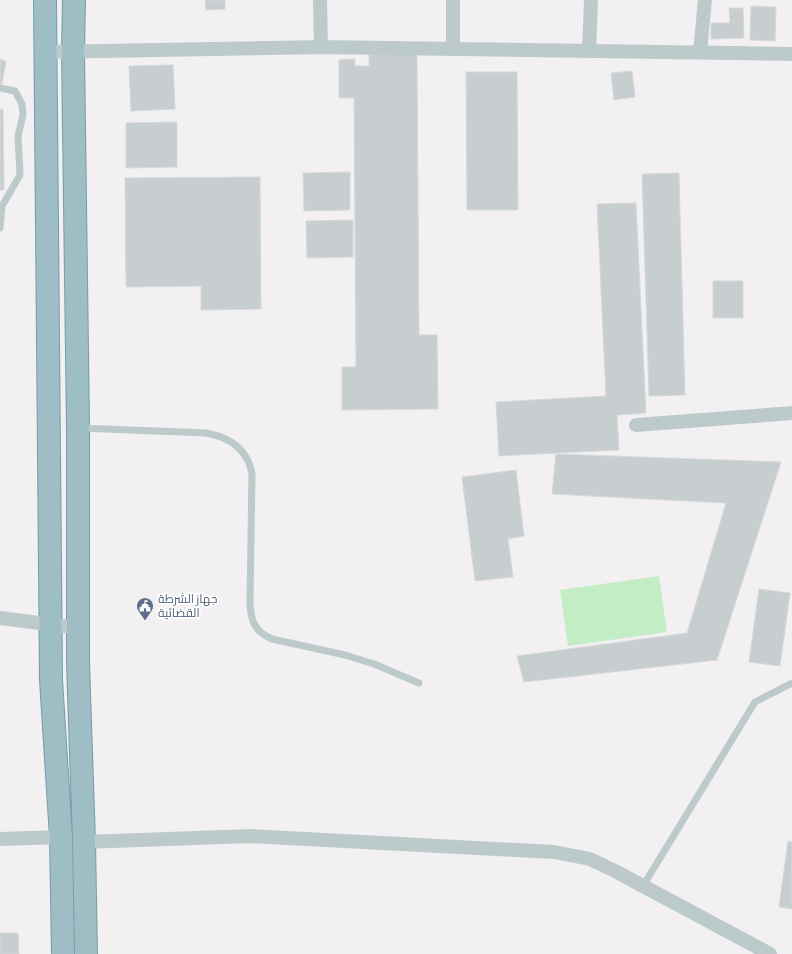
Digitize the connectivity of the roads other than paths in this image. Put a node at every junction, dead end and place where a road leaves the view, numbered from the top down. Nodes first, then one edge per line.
1 (45, 0) edge
2 (74, 0) edge
3 (320, 0) edge
4 (453, 0) edge
5 (590, 0) edge
6 (705, 0) edge
7 (321, 47) junction
8 (453, 49) junction
9 (589, 51) junction
10 (46, 52) junction
11 (73, 52) junction
12 (700, 52) junction
13 (792, 54) edge
14 (0, 88) edge
15 (0, 228) edge
16 (792, 413) edge
17 (636, 425) dead end
18 (78, 428) junction
19 (0, 618) edge
20 (50, 625) junction
21 (78, 628) junction
22 (419, 683) dead end
23 (792, 684) edge
24 (61, 837) junction
25 (0, 839) edge
26 (84, 842) junction
27 (643, 886) junction
28 (63, 954) edge
29 (86, 954) edge
30 (770, 954) edge

1 - 10 highway
2 - 11 highway
3 - 7 street
4 - 8 street
5 - 9 street
6 - 12 street
7 - 8 street
7 - 11 street
8 - 9 street
9 - 12 street
10 - 11 street
10 - 20 highway
11 - 18 highway
12 - 13 street
14 - 15 lane
16 - 17 street
18 - 21 highway
18 - 22 lane
19 - 20 street
20 - 21 street
20 - 24 highway
21 - 26 highway
23 - 27 lane
24 - 25 street
24 - 28 highway
26 - 27 street
26 - 29 highway
27 - 30 street

